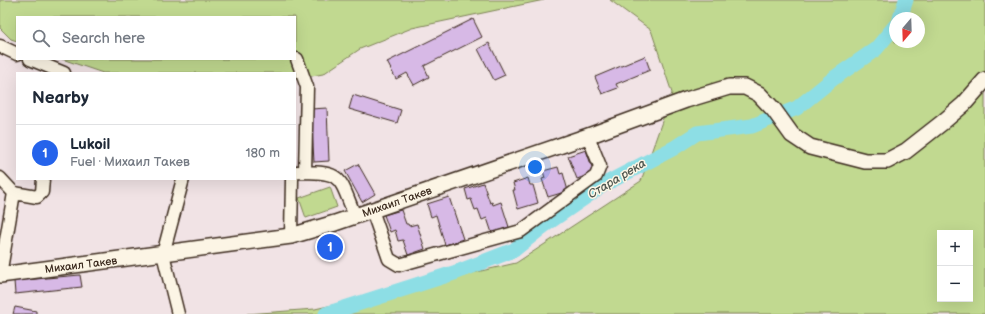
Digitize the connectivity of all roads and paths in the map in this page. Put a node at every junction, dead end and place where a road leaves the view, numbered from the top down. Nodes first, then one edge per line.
1 (0, 46) edge
2 (16, 54) edge
3 (297, 59) dead end
4 (32, 60) edge
5 (57, 72) edge
6 (298, 72) edge
7 (985, 80) edge
8 (588, 136) junction
9 (300, 172) edge
10 (0, 178) edge
11 (43, 180) edge
12 (183, 180) edge
13 (292, 180) edge
14 (14, 193) junction
15 (372, 210) junction
16 (355, 216) junction
17 (291, 236) junction
18 (163, 254) junction
19 (0, 274) edge
20 (178, 314) edge

1 - 2 street
3 - 6 street
4 - 5 street
6 - 9 street
7 - 8 main road, Михаил Такев
8 - 15 main road, Михаил Такев
8 - 15 street
9 - 16 street
10 - 14 street
11 - 14 street
12 - 18 street
13 - 17 street
14 - 19 street
15 - 16 main road, Михаил Такев
16 - 17 main road, Михаил Такев
17 - 18 main road, Михаил Такев
18 - 19 main road, Михаил Такев
18 - 20 street

